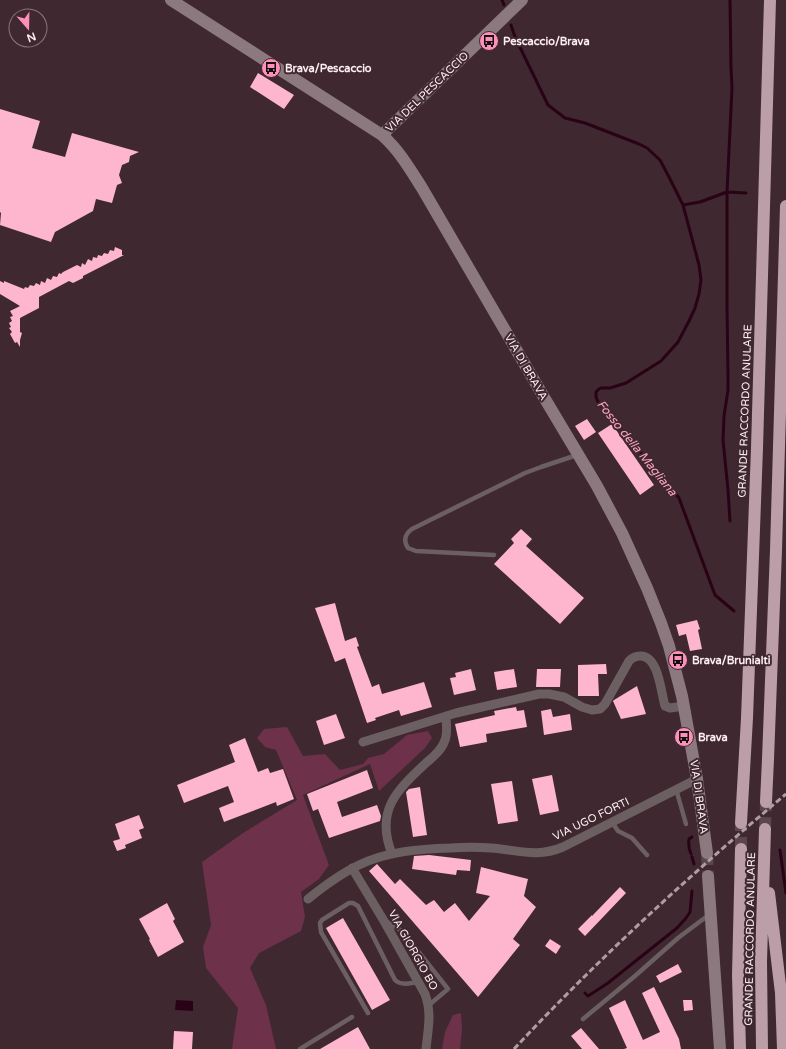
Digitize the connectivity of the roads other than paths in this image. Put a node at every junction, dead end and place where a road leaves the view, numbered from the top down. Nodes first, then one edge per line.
1 (171, 0) edge
2 (770, 0) edge
3 (520, 2) edge
4 (382, 134) junction
5 (786, 206) edge
6 (578, 455) junction
7 (494, 555) dead end
8 (684, 706) junction
9 (446, 716) junction
10 (363, 742) dead end
11 (697, 779) junction
12 (676, 789) junction
13 (766, 802) tunnel mouth
14 (612, 822) junction
15 (741, 823) tunnel mouth
16 (686, 824) dead end
17 (765, 829) tunnel mouth
18 (764, 844) junction
19 (741, 848) tunnel mouth
20 (707, 853) tunnel mouth
21 (392, 854) junction
22 (647, 855) dead end
23 (352, 868) junction
24 (708, 876) tunnel mouth
25 (308, 899) dead end
26 (711, 912) junction
27 (384, 921) junction
28 (419, 982) junction
29 (429, 1005) junction
30 (368, 1013) dead end
31 (352, 1017) dead end
32 (583, 1019) dead end
33 (300, 1049) edge
34 (426, 1049) edge
35 (720, 1049) edge
36 (740, 1049) edge
37 (762, 1049) edge
38 (783, 1049) edge

1 - 4 street, VIA DI BRAVA
2 - 15 highway, GRANDE RACCORDO ANULARE
3 - 4 street, VIA DEL PESCACCIO
4 - 6 street, VIA DI BRAVA
5 - 13 highway
6 - 7 lane
6 - 8 street, VIA DI BRAVA
8 - 9 street
8 - 11 street, VIA DI BRAVA
9 - 10 street
9 - 21 street
11 - 12 street, VIA UGO FORTI
11 - 20 street, VIA DI BRAVA
12 - 14 street, VIA UGO FORTI
12 - 16 lane
14 - 21 street, VIA UGO FORTI
14 - 22 lane
17 - 18 highway, GRANDE RACCORDO ANULARE
18 - 37 highway, GRANDE RACCORDO ANULARE
18 - 38 highway
19 - 36 highway, GRANDE RACCORDO ANULARE
21 - 23 street, VIA UGO FORTI
23 - 25 street, VIA UGO FORTI
23 - 27 street, VIA GIORGIO BO
24 - 26 street
26 - 32 lane
26 - 35 street
27 - 28 street, VIA GIORGIO BO
27 - 29 lane
28 - 29 street, VIA GIORGIO BO
28 - 30 lane
29 - 34 street, VIA GIORGIO BO
31 - 33 lane

